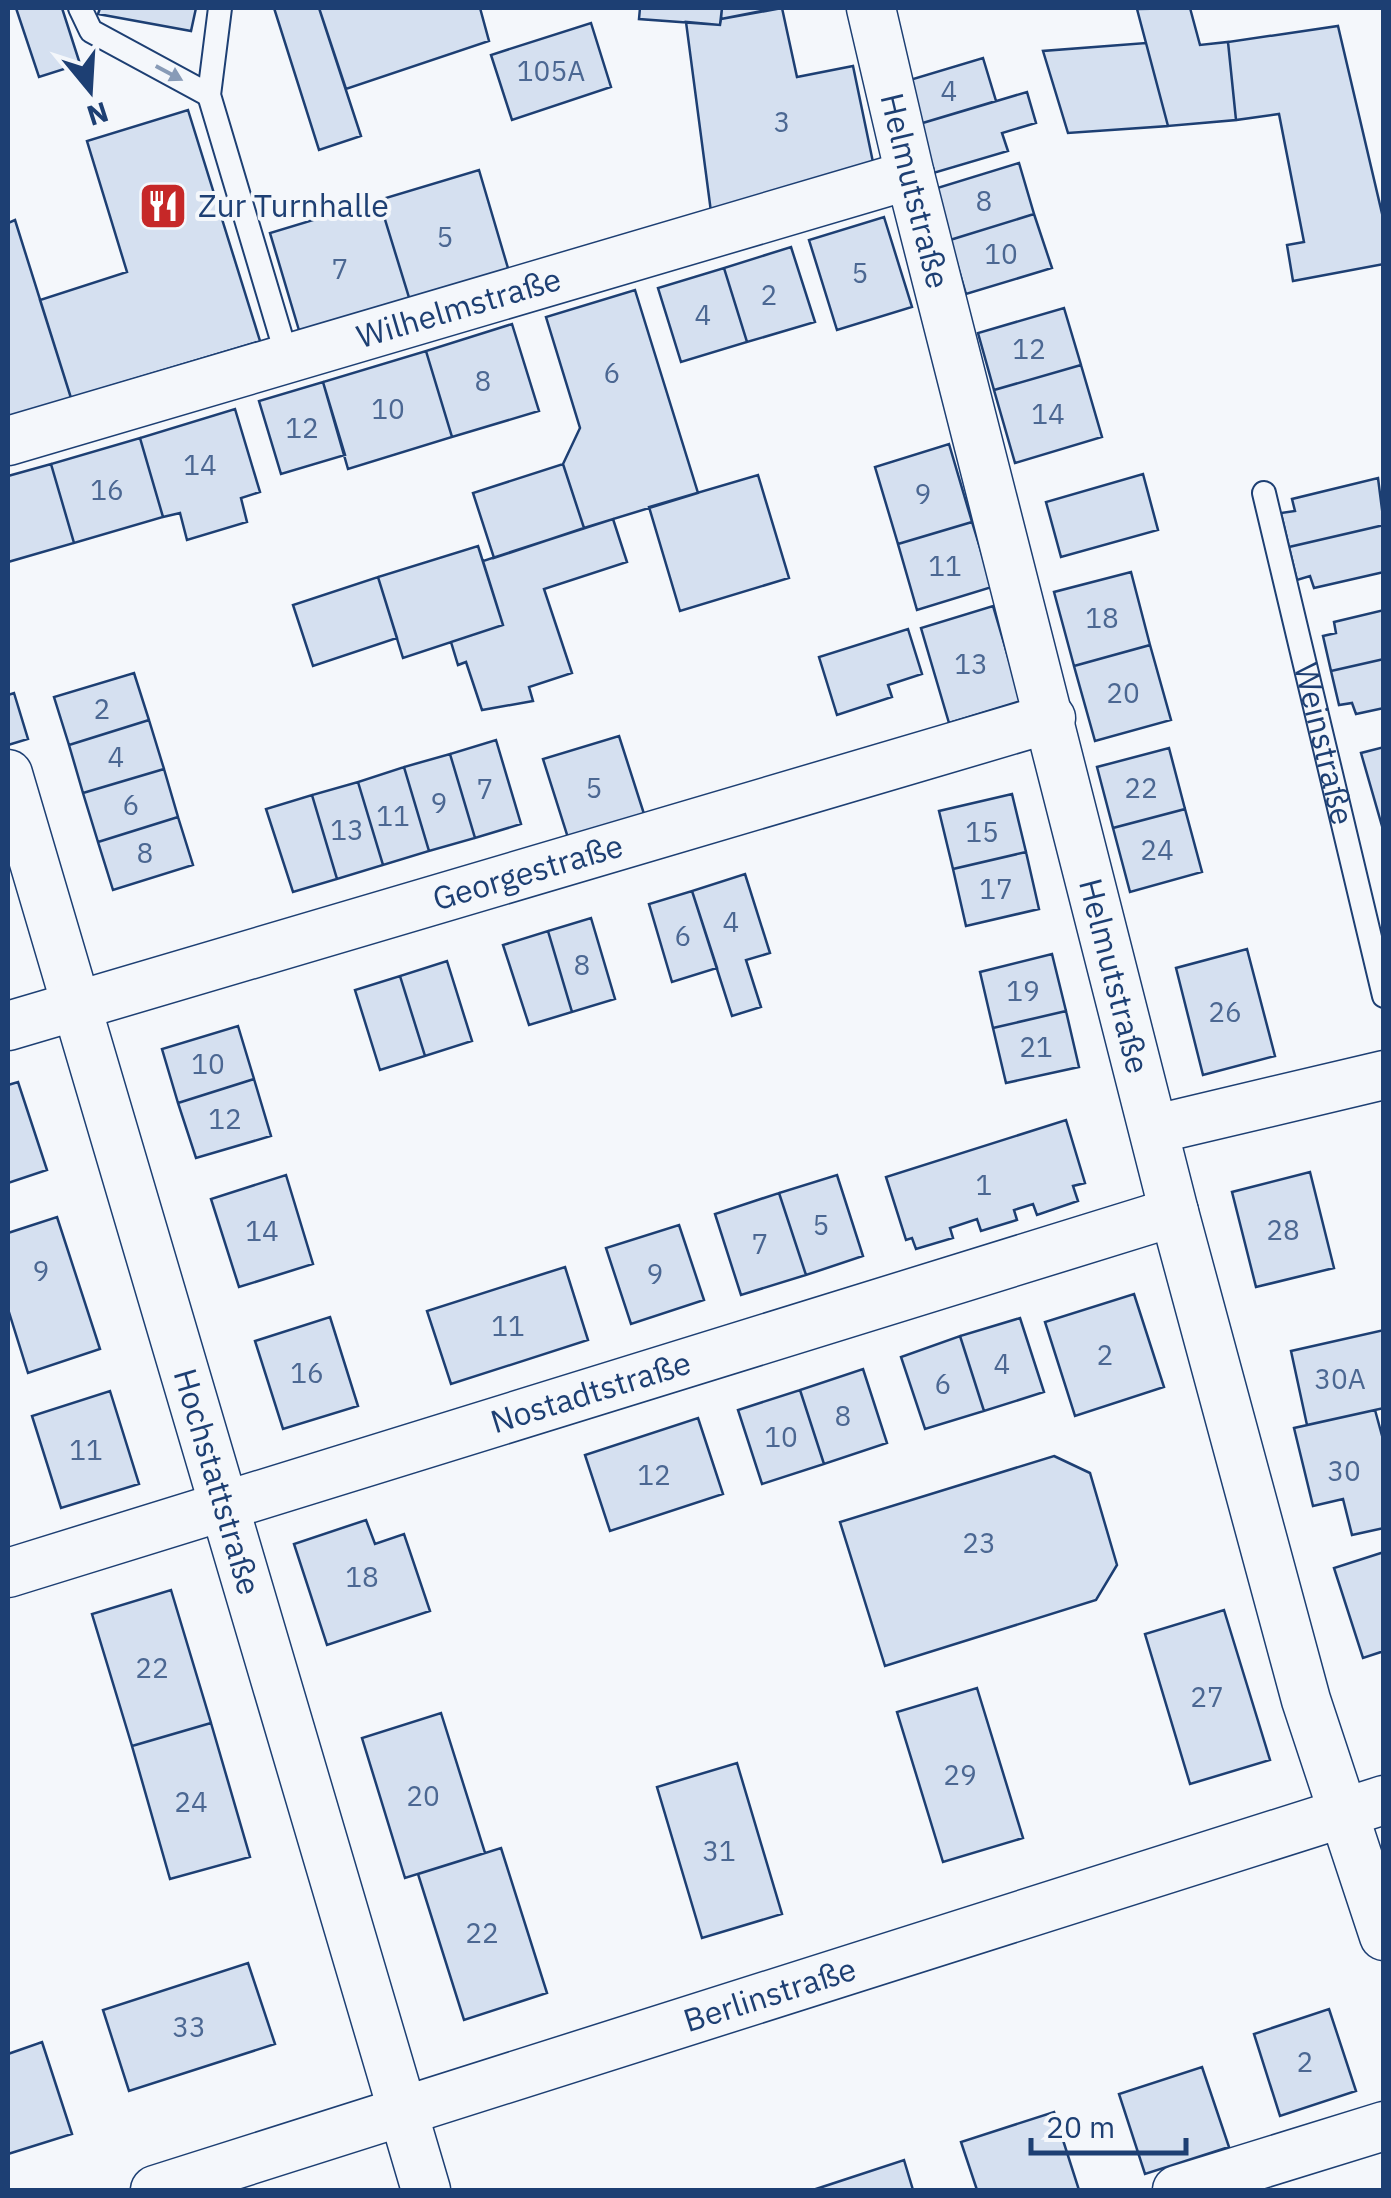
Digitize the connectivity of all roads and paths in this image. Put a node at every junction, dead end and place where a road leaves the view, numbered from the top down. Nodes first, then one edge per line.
1 (80, 8) edge
2 (220, 8) edge
3 (872, 8) edge
4 (209, 95) junction
5 (910, 175) junction
6 (288, 360) junction
7 (8, 441) edge
8 (1264, 493) dead end
9 (1050, 718) junction
10 (8, 774) edge
11 (1384, 996) edge
12 (76, 1005) junction
13 (8, 1026) edge
14 (1384, 1075) edge
15 (1156, 1130) junction
16 (1174, 1212) junction
17 (225, 1507) junction
18 (8, 1572) edge
19 (1363, 1807) edge
20 (1384, 1936) edge
21 (401, 2112) junction
22 (1384, 2126) edge
23 (155, 2190) edge
24 (426, 2190) edge
25 (1176, 2190) edge

1 -> 4 lane
2 - 4 lane
3 - 5 street, Helmutstraße
4 - 6 lane
5 - 6 street, Wilhelmstraße
5 - 9 street, Helmutstraße
6 - 7 street, Wilhelmstraße
8 - 11 lane, Weinstraße
9 - 12 street, Georgestraße
9 - 15 street, Helmutstraße
10 - 12 street, Hochstattstraße
12 - 13 street, Georgestraße
12 - 17 street, Hochstattstraße
14 - 15 street
15 - 16 street, Helmutstraße
16 - 17 street, Nostadtstraße
16 - 19 street, Helmutstraße
17 - 18 street, Nostadtstraße
17 - 21 street, Hochstattstraße
19 - 20 street, Helmutstraße
19 - 21 street, Berlinstraße
21 - 23 street, Berlinstraße
21 - 24 street, Hochstattstraße
22 - 25 street

